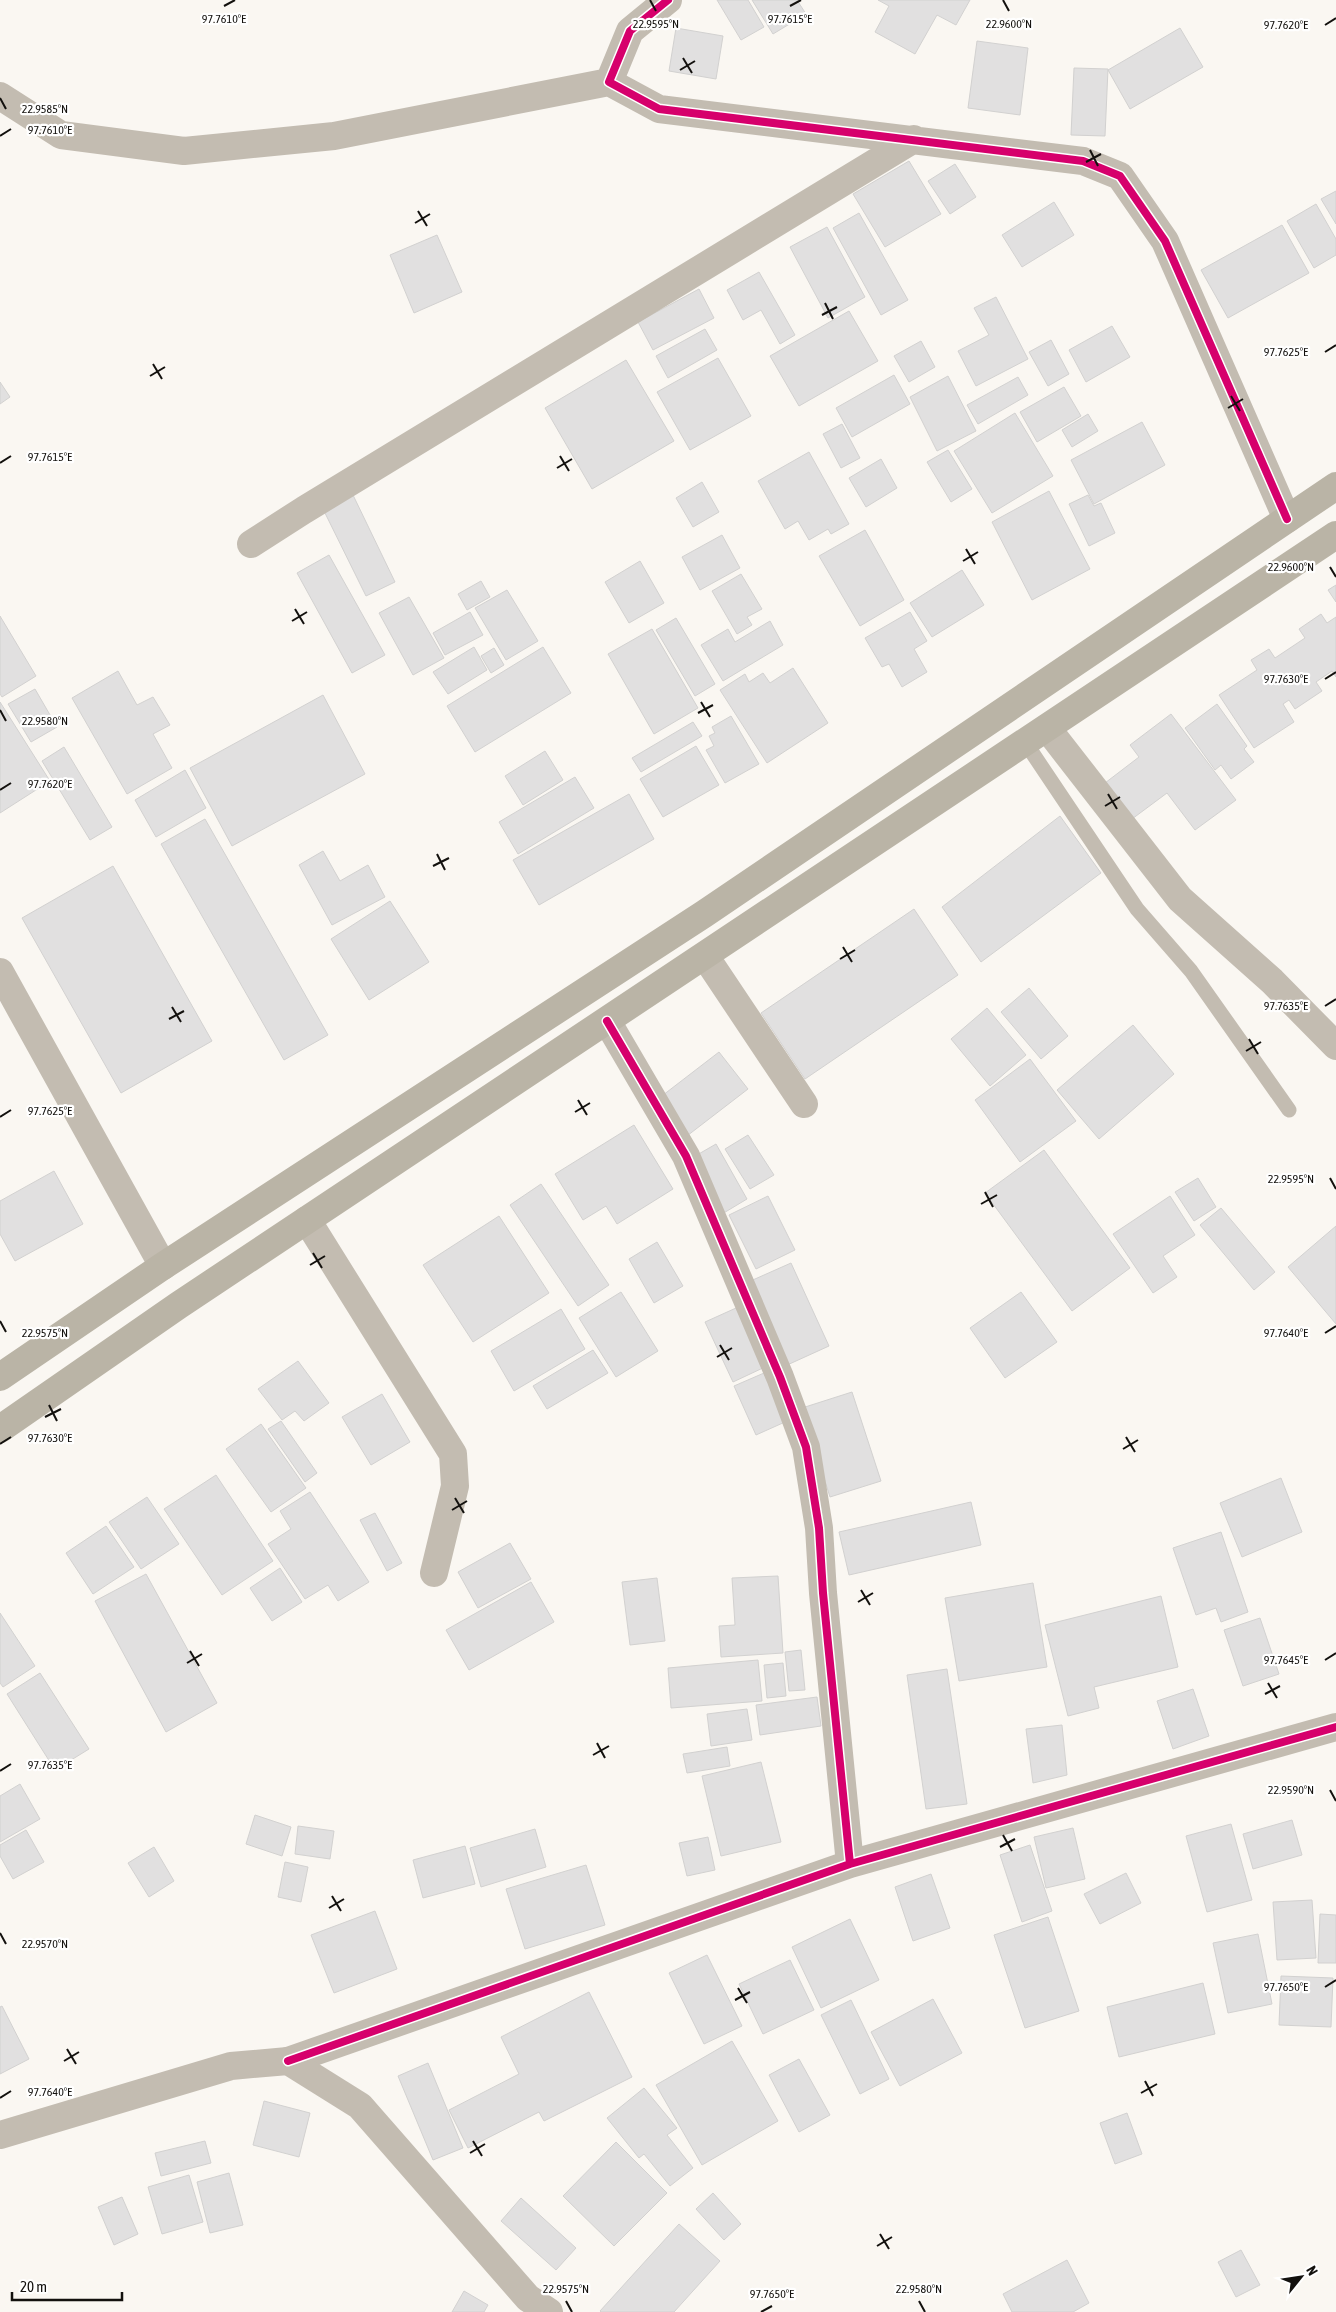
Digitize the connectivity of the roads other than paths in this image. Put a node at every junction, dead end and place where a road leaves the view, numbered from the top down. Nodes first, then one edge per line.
1 (668, 0) edge
2 (609, 82) junction
3 (0, 96) edge
4 (914, 139) junction
5 (1336, 486) edge
6 (1287, 519) junction
7 (1336, 535) edge
8 (251, 544) dead end
9 (1036, 735) junction
10 (705, 956) junction
11 (0, 972) edge
12 (607, 1021) junction
13 (1336, 1046) edge
14 (804, 1104) dead end
15 (1289, 1110) dead end
16 (308, 1220) junction
17 (163, 1266) junction
18 (0, 1377) edge
19 (0, 1429) edge
20 (434, 1574) dead end
21 (1336, 1727) edge
22 (850, 1864) junction
23 (288, 2061) junction
24 (0, 2135) edge
25 (549, 2312) edge

1 - 2 street
2 - 3 street
2 - 4 street
4 - 6 street
4 - 8 street
5 - 6 main road
6 - 17 main road
7 - 9 main road
9 - 10 main road
9 - 13 street
9 - 15 lane
10 - 12 main road
10 - 14 street
11 - 17 street
12 - 16 main road
12 - 22 street
16 - 19 main road
16 - 20 street
17 - 18 main road
21 - 22 street
22 - 23 street
23 - 24 street
23 - 25 street

